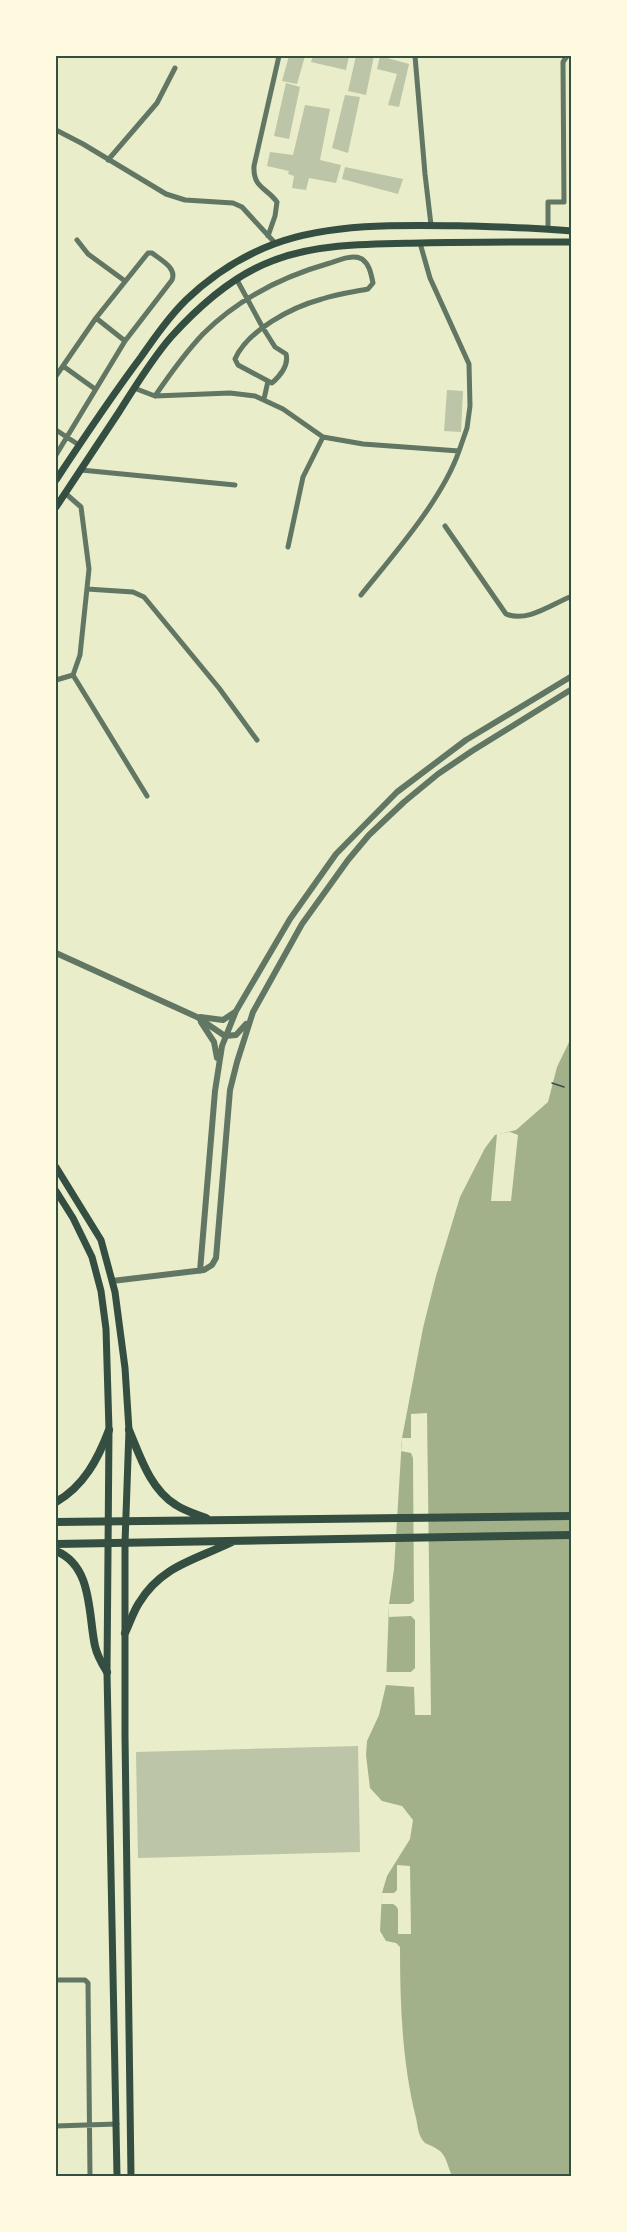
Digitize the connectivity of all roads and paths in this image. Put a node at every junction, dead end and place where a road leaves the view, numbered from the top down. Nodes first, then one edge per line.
1 (279, 56) edge
2 (415, 56) edge
3 (567, 56) edge
4 (175, 69) dead end
5 (56, 130) edge
6 (108, 160) junction
7 (431, 225) junction
8 (548, 229) junction
9 (572, 231) edge
10 (268, 236) junction
11 (77, 240) dead end
12 (572, 242) edge
13 (275, 243) junction
14 (420, 243) junction
15 (351, 246) junction
16 (350, 258) junction
17 (237, 279) junction
18 (125, 281) junction
19 (248, 299) junction
20 (96, 318) junction
21 (263, 328) junction
22 (124, 341) junction
23 (63, 366) junction
24 (56, 376) edge
25 (268, 381) junction
26 (134, 388) junction
27 (95, 389) junction
28 (155, 396) junction
29 (264, 399) junction
30 (56, 430) edge
31 (67, 437) junction
32 (323, 437) junction
33 (79, 445) junction
34 (459, 451) junction
35 (56, 455) edge
36 (81, 470) junction
37 (56, 480) edge
38 (235, 485) dead end
39 (65, 493) junction
40 (56, 507) edge
41 (445, 526) dead end
42 (288, 547) dead end
43 (87, 589) junction
44 (361, 595) dead end
45 (572, 596) edge
46 (74, 675) junction
47 (572, 676) edge
48 (56, 680) edge
49 (572, 689) edge
50 (257, 740) dead end
51 (147, 796) dead end
52 (56, 953) edge
53 (236, 1011) junction
54 (197, 1017) junction
55 (250, 1019) junction
56 (225, 1036) junction
57 (218, 1066) junction
58 (552, 1083) dead end
59 (564, 1087) dead end
60 (56, 1167) edge
61 (56, 1191) edge
62 (200, 1270) junction
63 (112, 1281) junction
64 (109, 1430) junction
65 (129, 1430) junction
66 (56, 1502) edge
67 (572, 1516) edge
68 (209, 1520) junction
69 (56, 1522) edge
70 (108, 1522) junction
71 (126, 1522) junction
72 (572, 1535) edge
73 (235, 1541) junction
74 (125, 1543) junction
75 (56, 1544) edge
76 (107, 1544) junction
77 (56, 1551) edge
78 (125, 1633) junction
79 (107, 1672) junction
80 (56, 1980) edge
81 (117, 2124) junction
82 (89, 2125) junction
83 (56, 2126) edge
84 (90, 2176) edge
85 (117, 2176) edge
86 (131, 2176) edge

1 - 10 street
2 - 7 street
3 - 8 street
4 - 6 street
5 - 6 street
6 - 10 street
7 - 8 main road
7 - 13 main road
8 - 9 main road
10 - 13 street
11 - 18 street
12 - 14 main road
13 - 33 main road
14 - 15 main road
14 - 34 street
15 - 16 street
15 - 17 main road
16 - 19 street
16 - 21 street
17 - 19 street
17 - 26 main road
18 - 20 street
18 - 22 street
19 - 21 street
19 - 28 street
20 - 22 street
20 - 23 street
21 - 25 street
21 - 25 street
22 - 27 street
23 - 24 street
23 - 27 street
25 - 29 street
26 - 28 street
26 - 36 main road
27 - 31 street
28 - 29 street
29 - 32 street
30 - 31 street
31 - 33 street
31 - 35 street
32 - 34 street
32 - 42 street
33 - 37 main road
34 - 44 street
36 - 38 street
36 - 39 main road
39 - 40 main road
39 - 43 street
41 - 45 street
43 - 46 street
43 - 50 street
46 - 48 street
46 - 51 street
47 - 53 street
49 - 55 street
52 - 54 street
53 - 54 street
53 - 56 street
54 - 56 street
54 - 57 street
55 - 56 street
55 - 62 street
56 - 57 street
57 - 62 street
58 - 59 path
60 - 63 main road
61 - 64 main road
62 - 63 street
63 - 65 main road
64 - 66 highway
64 - 70 main road
65 - 68 highway
65 - 71 main road
67 - 68 highway
68 - 71 highway
69 - 70 highway
70 - 71 highway
70 - 76 main road
71 - 74 main road
72 - 73 highway
73 - 74 highway
73 - 78 highway
74 - 76 highway
74 - 78 main road
75 - 76 highway
76 - 79 main road
77 - 79 highway
78 - 86 main road
79 - 81 main road
80 - 82 street
81 - 82 street
81 - 85 main road
82 - 83 street
82 - 84 street

